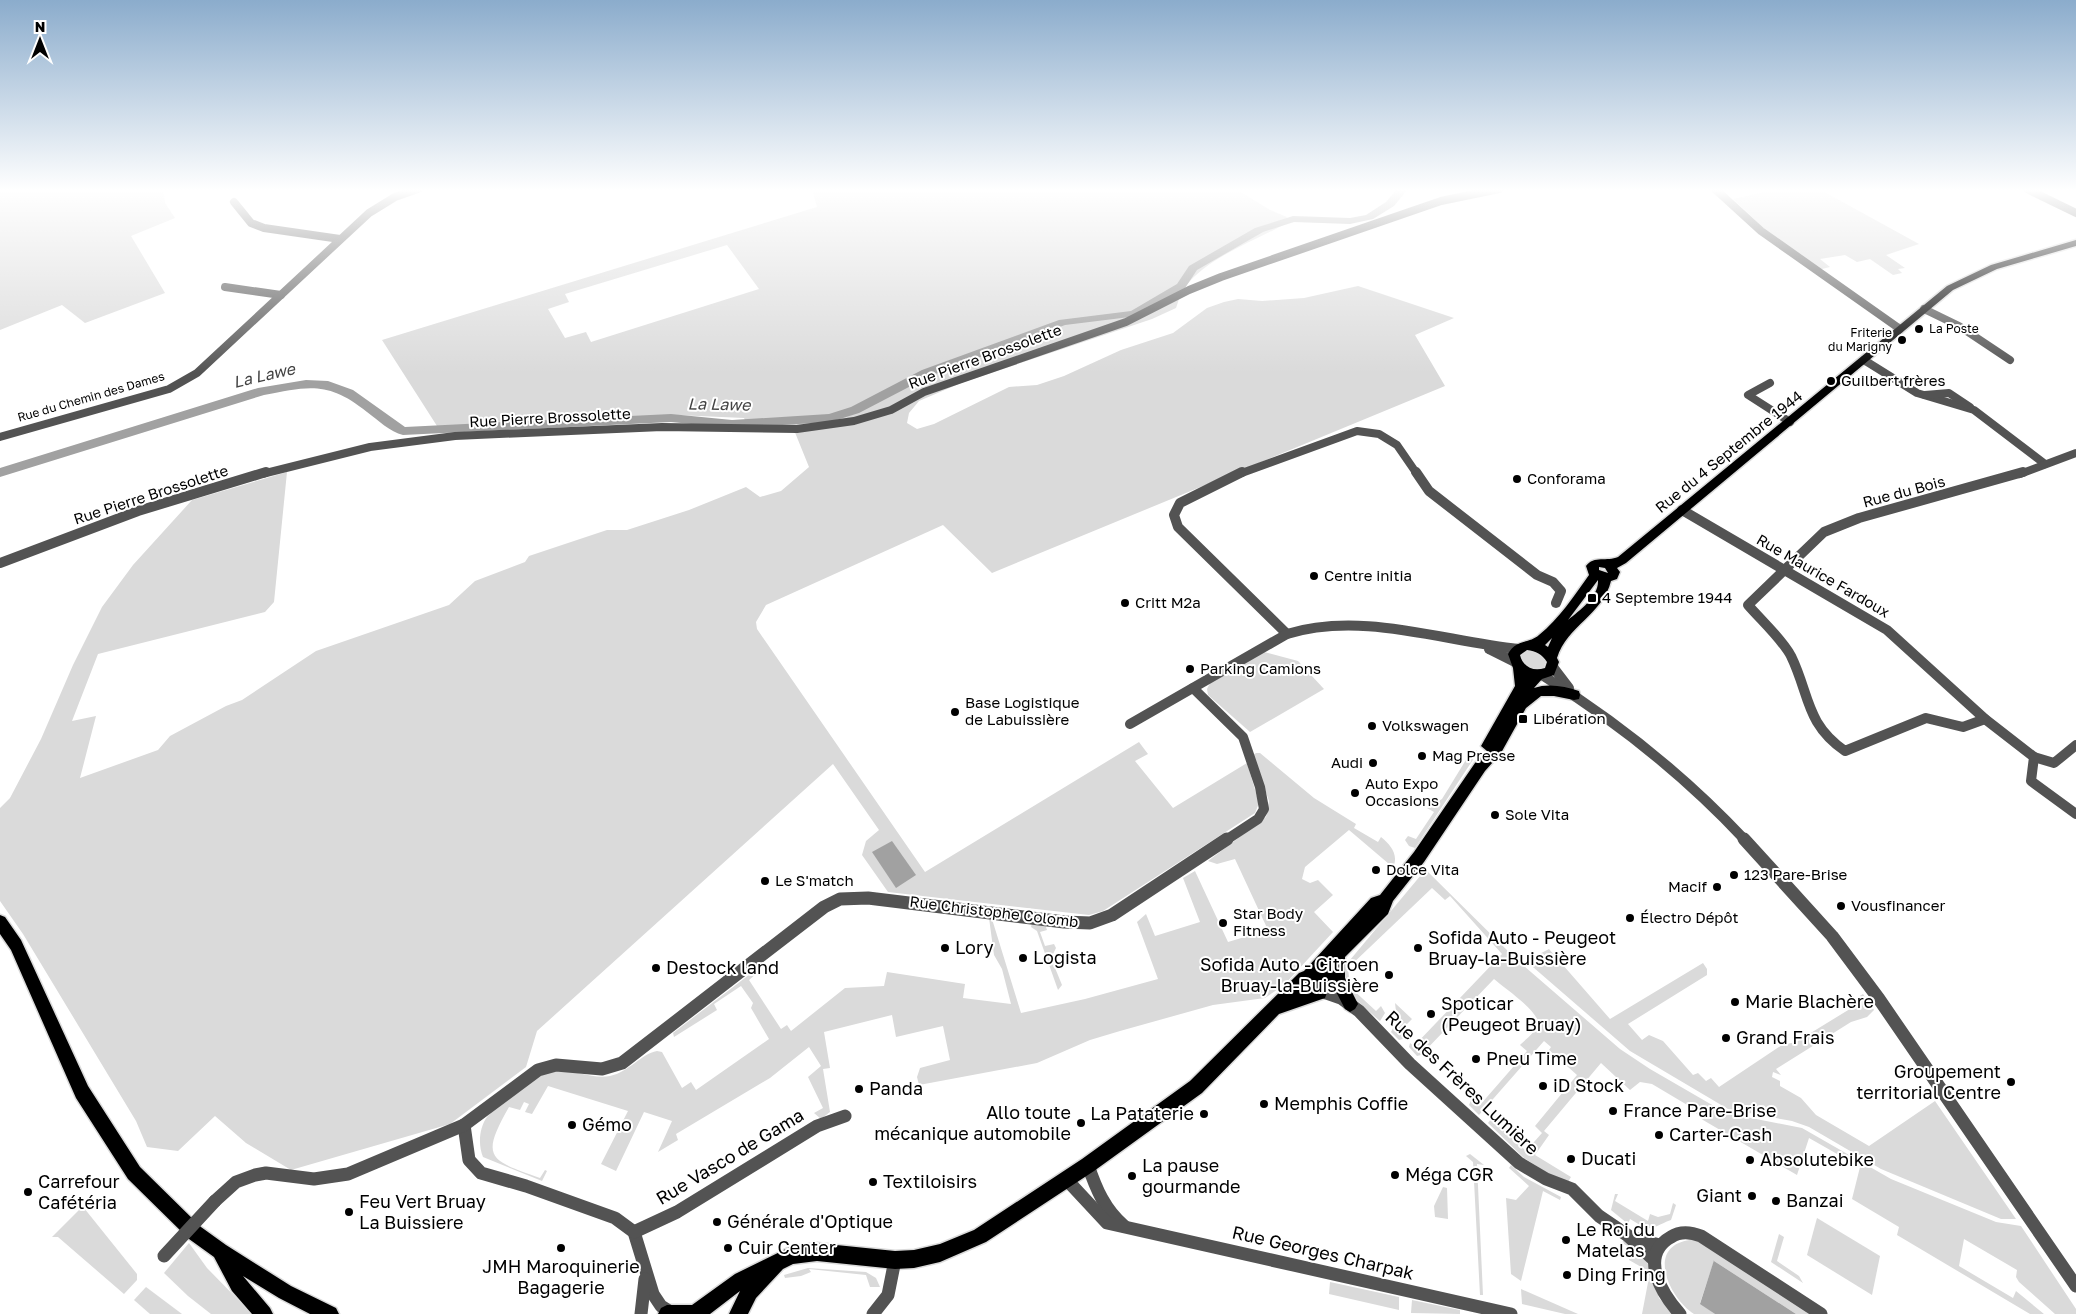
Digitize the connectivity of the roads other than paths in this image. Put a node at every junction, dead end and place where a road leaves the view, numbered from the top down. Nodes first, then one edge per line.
1 (328, 250) edge
2 (1298, 250) edge
3 (1788, 250) edge
4 (2051, 250) edge
5 (224, 288) dead end
6 (280, 295) junction
7 (1924, 309) junction
8 (1900, 329) junction
9 (1864, 360) junction
10 (2010, 360) dead end
11 (1770, 383) dead end
12 (1790, 422) junction
13 (0, 437) edge
14 (2076, 454) edge
15 (2045, 464) junction
16 (1682, 510) junction
17 (0, 563) edge
18 (1783, 570) junction
19 (1604, 573) junction
20 (1556, 603) dead end
21 (1287, 634) junction
22 (1479, 644) junction
23 (1535, 646) junction
24 (1518, 649) junction
25 (1552, 662) junction
26 (1517, 665) junction
27 (1540, 675) junction
28 (1193, 688) junction
29 (1574, 695) junction
30 (1517, 713) junction
31 (1985, 719) junction
32 (1130, 724) dead end
33 (2076, 745) edge
34 (2034, 757) junction
35 (1480, 767) junction
36 (2076, 814) edge
37 (1386, 900) junction
38 (0, 922) edge
39 (1338, 954) junction
40 (1313, 986) junction
41 (1350, 1004) junction
42 (845, 1116) dead end
43 (464, 1124) junction
44 (1088, 1165) junction
45 (1066, 1179) junction
46 (1127, 1228) junction
47 (634, 1232) junction
48 (1627, 1235) junction
49 (1659, 1245) junction
50 (220, 1252) junction
51 (164, 1256) dead end
52 (896, 1260) junction
53 (1654, 1260) junction
54 (780, 1261) junction
55 (645, 1273) junction
56 (2076, 1286) edge
57 (669, 1313) edge
58 (264, 1314) edge
59 (330, 1314) edge
60 (641, 1314) edge
61 (694, 1314) edge
62 (738, 1314) edge
63 (873, 1314) edge
64 (1511, 1314) edge
65 (1680, 1314) edge
66 (1821, 1314) edge

1 - 6 street, Rue du Chemin des Dames
2 - 17 street, Rue Pierre Brossolette
3 - 8 street
4 - 7 main road, Rue du 4 Septembre 1944
5 - 6 street
6 - 13 street, Rue du Chemin des Dames
7 - 8 main road, Rue du 4 Septembre 1944
7 - 10 street
8 - 9 main road, Rue du 4 Septembre 1944
9 - 12 main road, Rue du 4 Septembre 1944
9 - 15 street
11 - 12 street
12 - 16 main road, Rue du 4 Septembre 1944
14 - 15 street, Rue du Bois
15 - 18 street, Rue du Bois
16 - 18 street, Rue Maurice Fardoux
16 - 19 main road, Rue du 4 Septembre 1944
18 - 31 street, Rue Maurice Fardoux
18 - 31 street, Rue du Bois
19 - 23 main road
19 - 25 main road
20 - 21 street
21 - 22 street
21 - 28 street
22 - 24 street
22 - 26 street
23 - 24 main road
23 - 25 main road
24 - 26 main road
25 - 27 main road
25 - 29 street
26 - 27 main road
26 - 35 main road
27 - 29 street
27 - 30 main road
28 - 32 street
28 - 43 street, Rue Christophe Colomb
29 - 30 main road
29 - 56 street
30 - 35 main road
31 - 34 street, Rue Maurice Fardoux
33 - 34 street
34 - 36 street
35 - 37 main road
37 - 39 main road
37 - 40 main road
38 - 50 main road
39 - 40 main road
39 - 41 main road
40 - 41 street, Rue des Frères Lumière
40 - 44 main road
41 - 48 street, Rue des Frères Lumière
42 - 47 street, Rue Vasco de Gama
43 - 47 street
43 - 51 street, Rue Christophe Colomb, bridge
44 - 45 main road
44 - 46 street
45 - 46 street, Rue Georges Charpak
45 - 52 main road
46 - 64 street, Rue Georges Charpak
47 - 55 street
48 - 49 street, Rue des Frères Lumière
48 - 53 street, Rue des Frères Lumière
49 - 53 street
49 - 66 street
50 - 58 main road
50 - 59 main road
52 - 54 main road
52 - 63 street
53 - 65 street
54 - 61 main road
54 - 62 main road
55 - 57 street
55 - 60 street
57 - 61 main road

